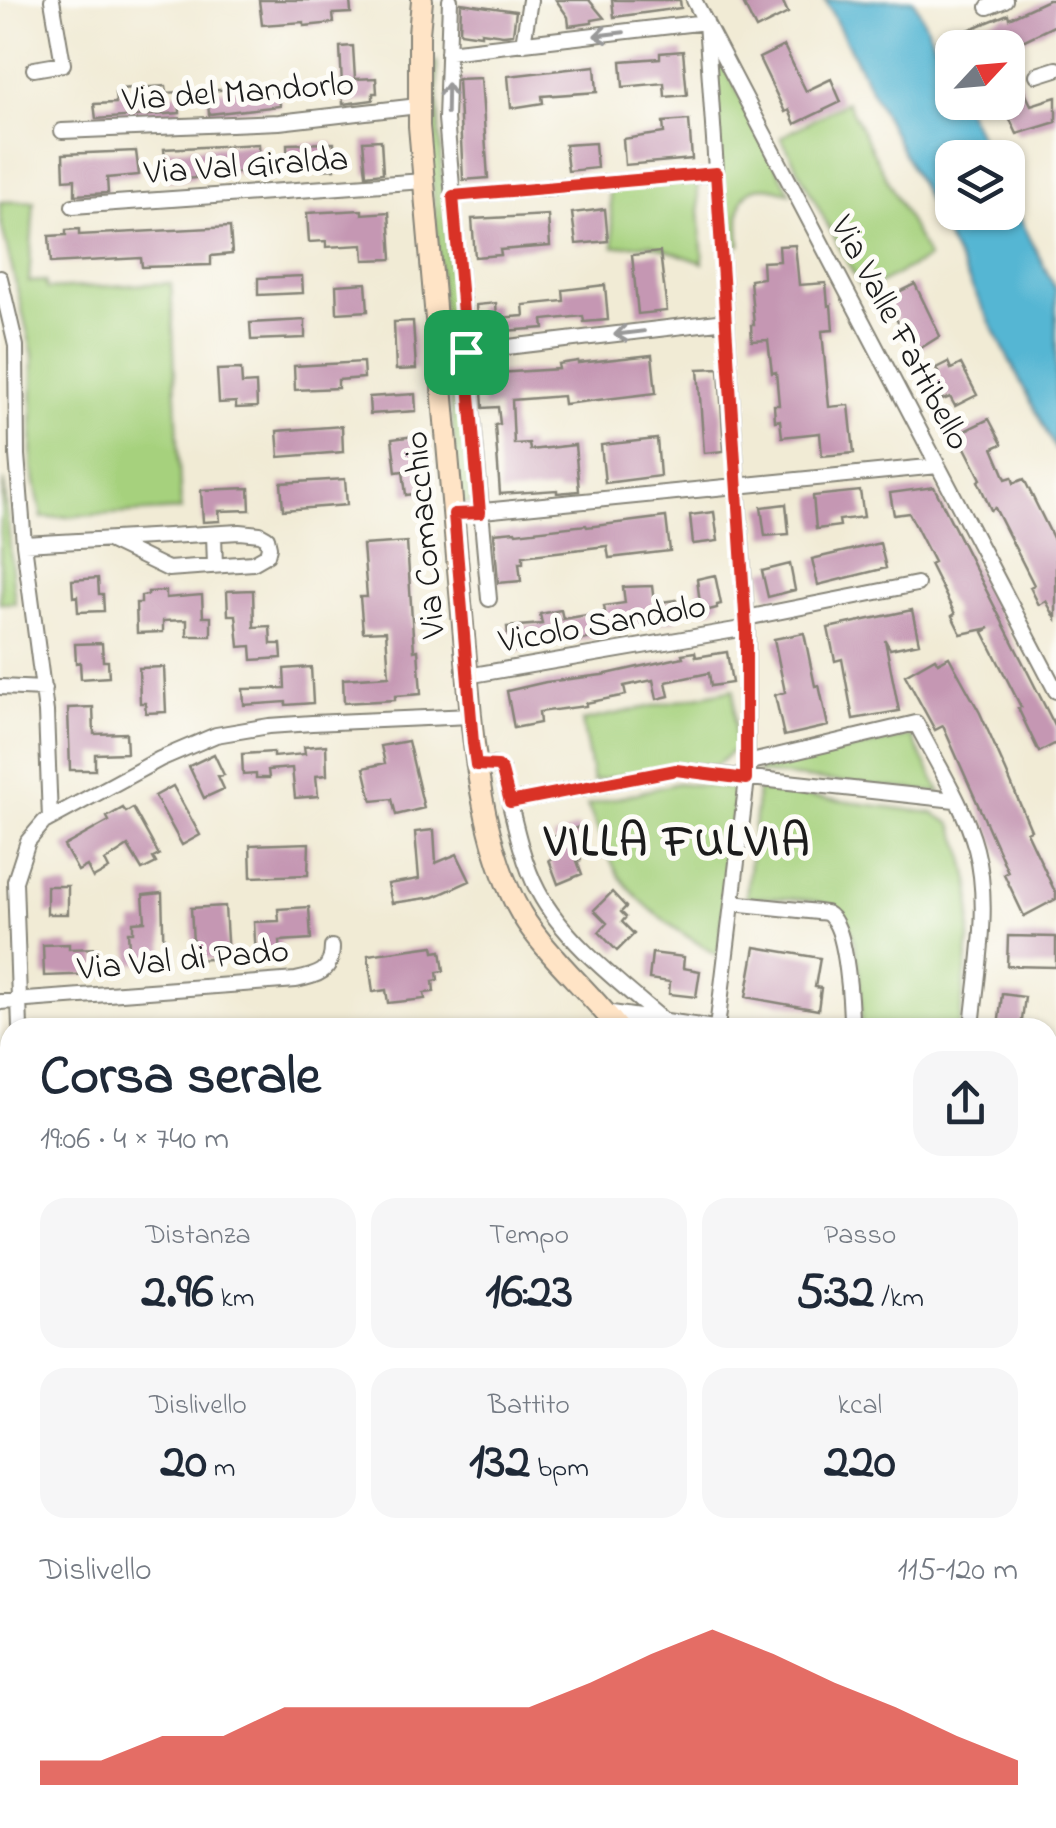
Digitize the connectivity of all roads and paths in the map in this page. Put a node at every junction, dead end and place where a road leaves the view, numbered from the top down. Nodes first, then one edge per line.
1 (52, 0) edge
2 (422, 0) edge
3 (450, 0) edge
4 (530, 0) edge
5 (694, 0) edge
6 (1005, 0) edge
7 (988, 7) dead end
8 (706, 22) junction
9 (523, 44) junction
10 (448, 52) junction
11 (34, 68) dead end
12 (1056, 70) edge
13 (1036, 75) dead end
14 (418, 106) junction
15 (62, 131) dead end
16 (716, 173) junction
17 (424, 182) junction
18 (453, 196) junction
19 (73, 206) dead end
20 (0, 278) edge
21 (726, 321) junction
22 (466, 352) junction
23 (16, 455) junction
24 (0, 456) edge
25 (938, 466) junction
26 (737, 488) junction
27 (480, 513) junction
28 (454, 514) junction
29 (214, 534) junction
30 (108, 540) junction
31 (24, 544) junction
32 (215, 566) junction
33 (917, 584) dead end
34 (489, 599) dead end
35 (746, 623) junction
36 (467, 676) junction
37 (0, 687) edge
38 (44, 688) junction
39 (1056, 691) edge
40 (470, 716) junction
41 (747, 763) junction
42 (476, 765) junction
43 (746, 779) junction
44 (955, 800) junction
45 (510, 802) junction
46 (50, 819) junction
47 (7, 892) edge
48 (732, 903) junction
49 (332, 947) dead end
50 (19, 1001) junction
51 (0, 1002) edge
52 (20, 1018) edge
53 (610, 1018) edge
54 (661, 1018) edge
55 (717, 1018) edge
56 (850, 1018) edge
57 (973, 1018) edge

1 - 11 street
2 - 14 main road, Via Comacchio
3 - 10 street, Via Comacchio
4 - 9 street
5 - 8 street, Via Valle Fattibello
6 - 7 street
8 -> 9 street
8 - 16 street
8 - 25 street, Via Valle Fattibello
9 - 10 street
18 -> 10 street, Via Comacchio
12 - 13 street
14 - 15 street, Via del Mandorlo
14 - 17 main road, Via Comacchio
16 - 18 street
16 - 21 street
17 - 19 street, Via Val Giralda
17 - 28 main road, Via Comacchio
18 - 22 street, Via Comacchio
20 - 23 street
21 -> 22 street
21 - 26 street
22 - 27 street, Via Comacchio
23 - 24 street
23 - 31 street
25 - 26 street
25 - 39 street, Via Valle Fattibello
26 - 27 street
26 - 35 street
27 - 28 street
27 - 34 street, Via Comacchio
28 - 36 main road, Via Comacchio
29 - 30 street
29 - 32 street
29 - 32 street
30 - 31 street
30 - 32 street
31 - 38 street
33 - 35 street, Vicolo Sandolo
35 - 36 street, Vicolo Sandolo
35 - 41 street
36 - 40 main road, Via Comacchio
37 - 38 street
38 - 46 street
40 - 42 main road, Via Comacchio
40 - 46 street
41 - 43 street
41 - 44 street
42 - 45 street
42 - 53 main road, Via Comacchio
43 - 44 street
43 - 45 street
43 - 48 street
44 - 57 street
45 - 54 street
46 - 47 street
47 - 50 street
48 - 55 street
48 - 56 street
49 - 50 street, Via Val di Pado
50 - 51 street
50 - 52 street

